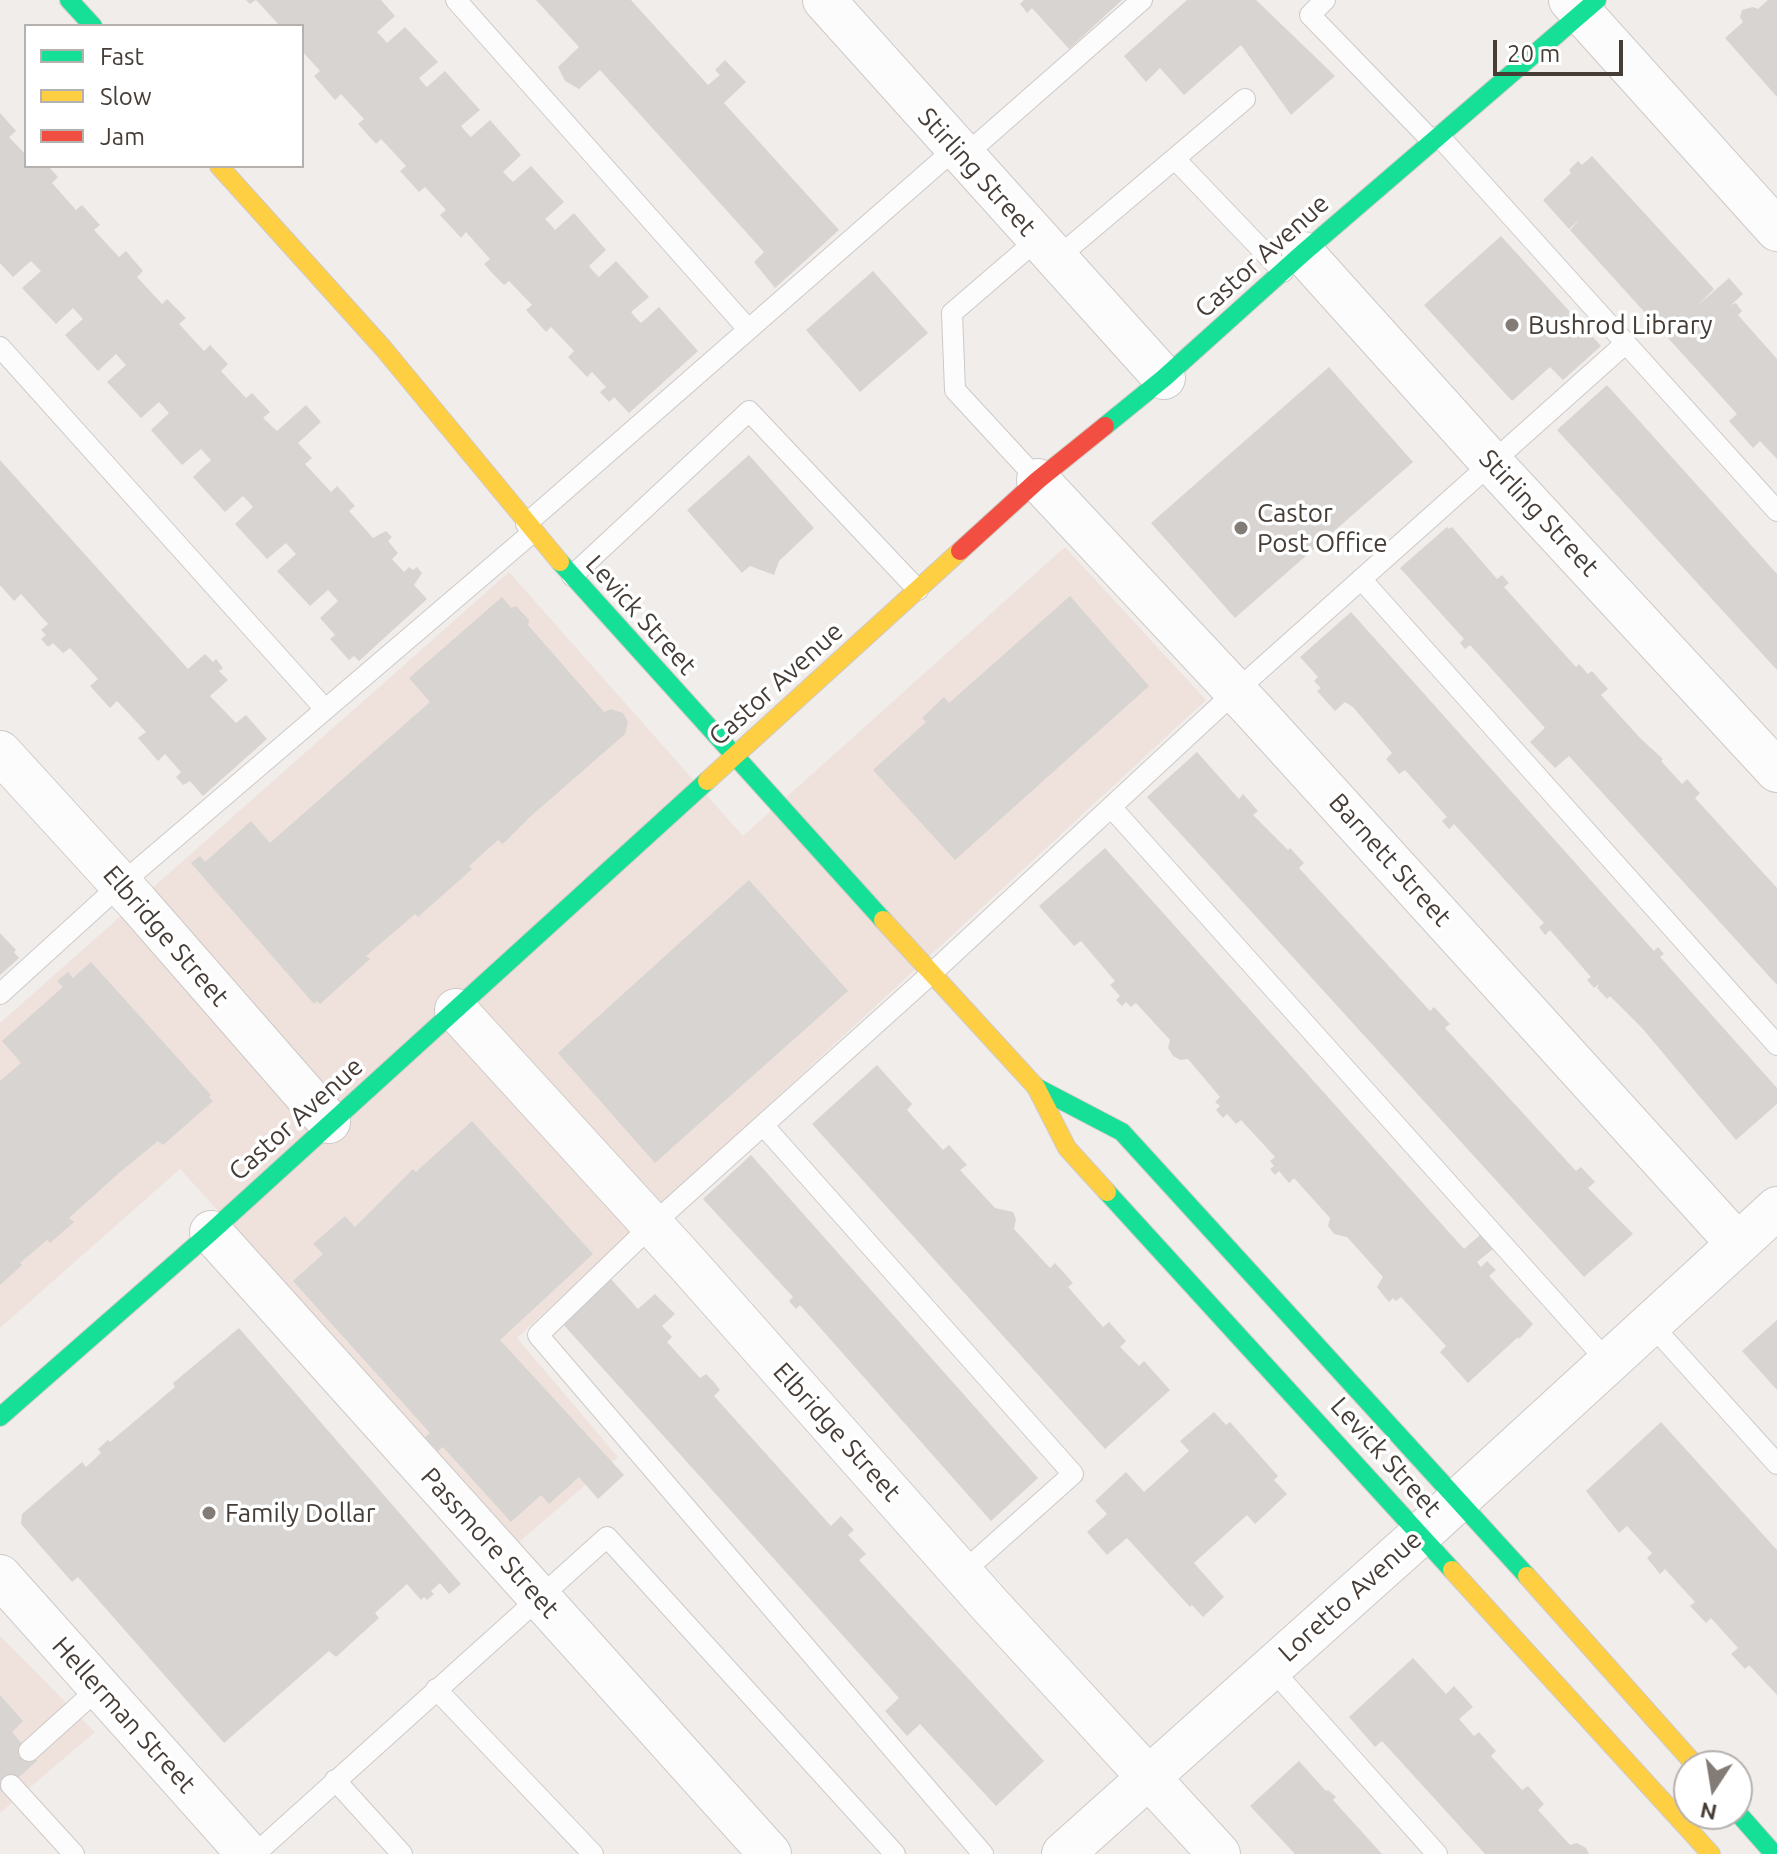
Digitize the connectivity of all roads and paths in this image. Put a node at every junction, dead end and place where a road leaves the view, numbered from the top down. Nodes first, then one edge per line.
1 (69, 0) edge
2 (456, 0) edge
3 (824, 0) edge
4 (1142, 0) edge
5 (1325, 0) edge
6 (1583, 4) edge
7 (91, 24) edge
8 (1245, 99) dead end
9 (1436, 138) junction
10 (959, 152) junction
11 (1175, 159) junction
12 (221, 168) edge
13 (1777, 230) edge
14 (1047, 249) junction
15 (1293, 262) junction
16 (748, 329) junction
17 (1626, 343) junction
18 (0, 347) edge
19 (1164, 378) junction
20 (1491, 462) junction
21 (1038, 480) junction
22 (1777, 511) edge
23 (529, 528) junction
24 (572, 576) junction
25 (1361, 579) junction
26 (918, 590) junction
27 (1236, 691) junction
28 (325, 709) junction
29 (0, 752) edge
30 (733, 757) junction
31 (1777, 771) edge
32 (1111, 807) junction
33 (121, 884) junction
34 (932, 973) junction
35 (0, 994) edge
36 (456, 1010) junction
37 (1777, 1045) edge
38 (1036, 1087) junction
39 (329, 1122) junction
40 (763, 1125) junction
41 (1777, 1208) edge
42 (652, 1225) junction
43 (211, 1232) junction
44 (1738, 1244) junction
45 (1650, 1323) junction
46 (1608, 1362) junction
47 (0, 1417) edge
48 (1777, 1464) edge
49 (1458, 1499) junction
50 (1421, 1534) junction
51 (962, 1573) junction
52 (0, 1576) edge
53 (539, 1597) junction
54 (1270, 1667) junction
55 (100, 1687) junction
56 (436, 1689) junction
57 (1682, 1750) edge
58 (29, 1751) dead end
59 (1150, 1778) junction
60 (335, 1780) junction
61 (11, 1785) dead end
62 (1753, 1830) edge
63 (74, 1854) edge
64 (248, 1854) edge
65 (255, 1854) edge
66 (402, 1854) edge
67 (593, 1854) edge
68 (770, 1854) edge
69 (895, 1854) edge
70 (983, 1854) edge
71 (1063, 1854) edge
72 (1219, 1854) edge
73 (1437, 1854) edge
74 (1711, 1854) edge
75 (1774, 1854) edge

1 - 7 main road
2 - 16 lane
3 - 10 street, Stirling Street
4 - 10 lane
5 - 9 lane
6 - 9 main road, Castor Avenue
6 - 13 street
8 - 11 lane
9 - 15 main road, Castor Avenue
9 - 17 lane
10 - 14 street, Stirling Street
10 - 16 lane
11 - 14 lane
11 - 15 lane
12 - 23 main road, Levick Street
14 - 19 street, Stirling Street
14 - 21 lane
15 - 19 main road, Castor Avenue
15 - 20 street, Stirling Street
16 - 23 lane
17 - 20 lane
17 - 22 lane
18 - 28 lane
19 - 21 main road, Castor Avenue
20 - 25 lane
20 - 31 street, Stirling Street
21 - 26 main road, Castor Avenue
21 - 27 street, Barnett Street
23 - 24 main road, Levick Street
23 - 28 lane
24 - 26 lane
24 - 30 main road, Levick Street
25 - 27 lane
25 - 37 lane
26 - 30 main road, Castor Avenue
27 - 32 lane
27 - 44 street, Barnett Street
28 - 33 lane
29 - 33 street, Elbridge Street
30 - 34 main road, Levick Street
30 - 36 main road, Castor Avenue
32 - 34 lane
32 - 46 lane
33 - 35 lane
33 - 39 street, Elbridge Street
34 - 38 main road, Levick Street
34 - 40 lane
36 - 39 main road, Castor Avenue
36 - 42 street, Elbridge Street
38 - 49 main road, Levick Street
38 - 50 main road, Levick Street
39 - 43 main road, Castor Avenue
40 - 42 lane
40 - 51 lane
41 - 44 street, Loretto Avenue
42 - 51 street, Elbridge Street
42 - 70 lane
43 - 47 main road, Castor Avenue
43 - 53 street, Passmore Street
44 - 45 street, Loretto Avenue
45 - 46 street, Loretto Avenue
45 - 48 lane
46 - 49 street, Loretto Avenue
49 - 50 street, Loretto Avenue
49 - 57 main road, Levick Street
50 - 54 street, Loretto Avenue
50 - 74 main road, Levick Street
51 - 59 street, Elbridge Street
52 - 55 street, Hellerman Street
53 - 56 lane
53 - 68 street, Passmore Street
53 - 69 lane
54 - 59 street, Loretto Avenue
54 - 73 lane
55 - 58 lane
55 - 64 street, Hellerman Street
56 - 60 lane
56 - 67 lane
59 - 71 street, Loretto Avenue
59 - 72 street, Elbridge Street
60 - 65 lane
60 - 66 lane
61 - 63 lane
62 - 75 main road

